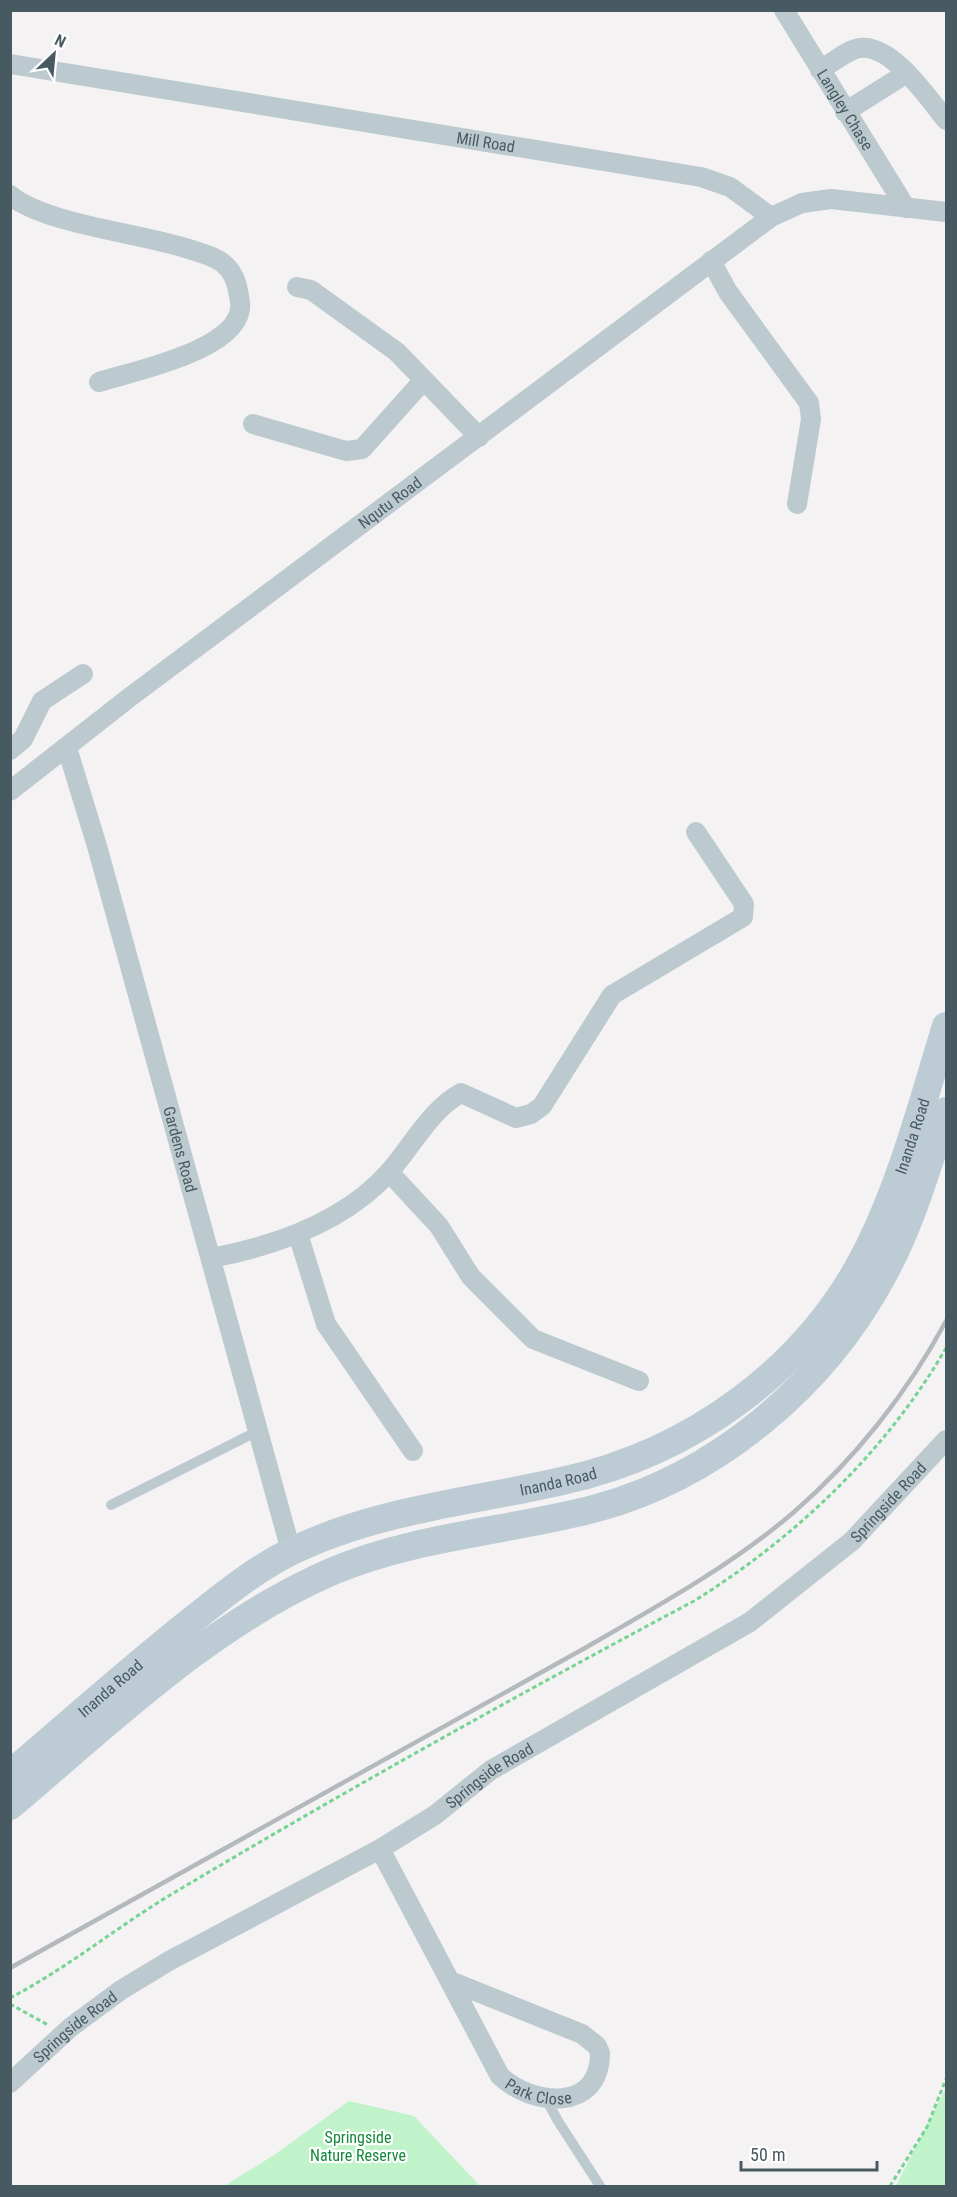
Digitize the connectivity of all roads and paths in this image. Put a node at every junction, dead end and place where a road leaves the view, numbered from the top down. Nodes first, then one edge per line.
1 (784, 10) edge
2 (10, 64) edge
3 (820, 70) junction
4 (906, 73) junction
5 (845, 112) junction
6 (946, 120) edge
7 (10, 195) edge
8 (906, 208) junction
9 (946, 212) edge
10 (771, 217) junction
11 (711, 261) junction
12 (297, 287) dead end
13 (423, 381) junction
14 (99, 382) dead end
15 (253, 424) dead end
16 (479, 437) junction
17 (797, 504) dead end
18 (83, 674) dead end
19 (67, 748) junction
20 (13, 753) edge
21 (17, 785) edge
22 (696, 832) dead end
23 (946, 1026) edge
24 (946, 1111) edge
25 (389, 1172) junction
26 (298, 1234) junction
27 (211, 1258) junction
28 (946, 1348) edge
29 (639, 1381) dead end
30 (258, 1431) junction
31 (946, 1440) edge
32 (413, 1451) dead end
33 (111, 1505) dead end
34 (291, 1551) junction
35 (10, 1774) edge
36 (10, 1806) edge
37 (380, 1849) junction
38 (450, 1981) junction
39 (10, 1998) edge
40 (10, 2004) edge
41 (69, 2029) junction
42 (946, 2079) edge
43 (10, 2083) edge
44 (546, 2099) junction
45 (600, 2187) edge
46 (890, 2187) edge

1 - 3 street, Langley Chase
2 - 10 street, Mill Road
3 - 4 street
3 - 5 street, Langley Chase
4 - 5 street
4 - 6 street
5 - 8 street, Langley Chase
7 - 14 street
8 - 9 street
8 - 10 street
10 - 11 street, Nqutu Road
11 - 16 street, Nqutu Road
11 - 17 street
12 - 13 street
13 - 15 street
13 - 16 street
16 - 19 street, Nqutu Road
18 - 20 street
19 - 21 street, Nqutu Road
19 - 27 street, Gardens Road
20 - 21 street
22 - 25 street
23 - 34 main road, Inanda Road
24 - 36 main road, Inanda Road
25 - 26 street
25 - 29 street
26 - 27 street
26 - 32 street
27 - 30 street, Gardens Road
28 - 39 path
30 - 33 lane
30 - 34 street, Gardens Road
31 - 37 street, Springside Road
34 - 35 main road, Inanda Road
37 - 38 street, Park Close
37 - 41 street, Springside Road
38 - 44 street, Park Close
38 - 44 street, Park Close
40 - 41 path
41 - 43 street, Springside Road
42 - 46 path
44 - 45 lane

